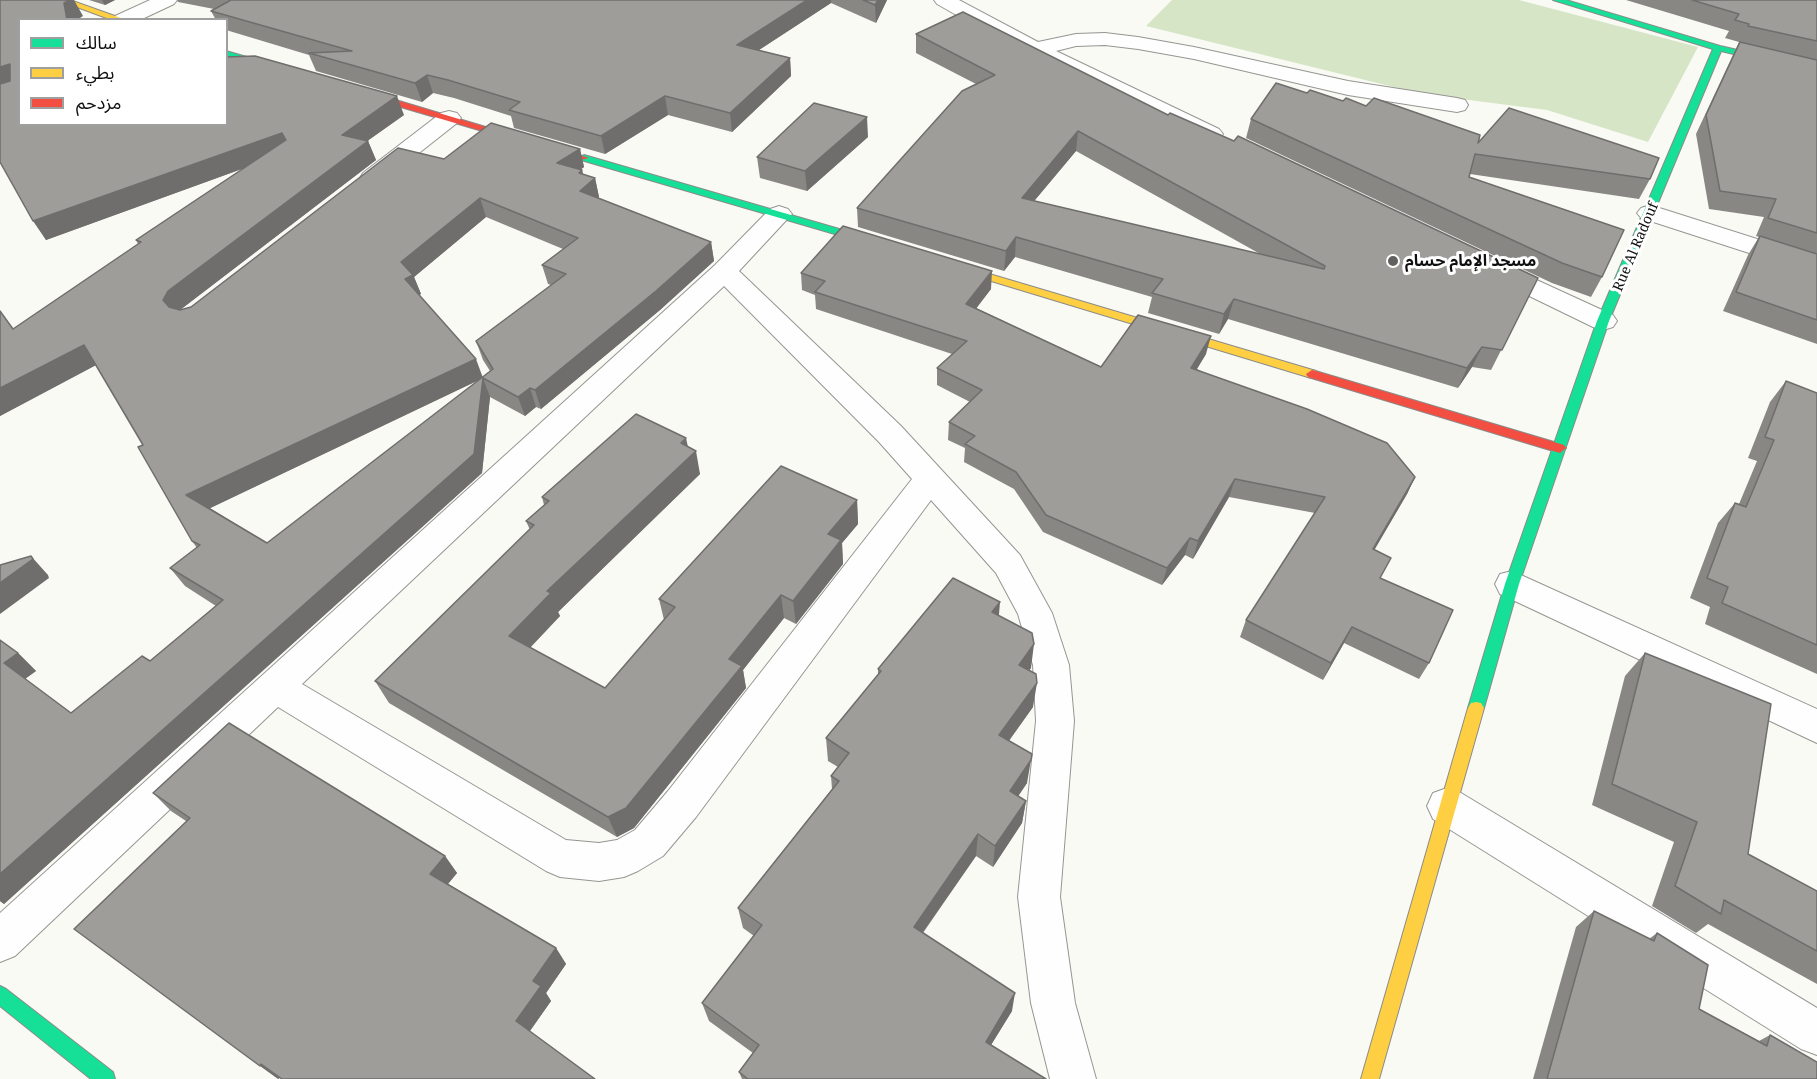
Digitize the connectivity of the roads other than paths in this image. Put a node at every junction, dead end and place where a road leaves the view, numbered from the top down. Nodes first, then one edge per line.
1 (62, 0) edge
2 (167, 0) edge
3 (944, 0) edge
4 (1557, 0) edge
5 (116, 18) edge
6 (126, 18) edge
7 (1719, 48) junction
8 (1036, 49) junction
9 (228, 55) edge
10 (1817, 71) edge
11 (292, 73) edge
12 (347, 88) edge
13 (1458, 105) dead end
14 (449, 118) junction
15 (1229, 143) edge
16 (357, 190) edge
17 (1650, 213) junction
18 (779, 214) junction
19 (894, 248) edge
20 (1470, 257) edge
21 (940, 262) edge
22 (1817, 267) edge
23 (724, 271) junction
24 (1603, 321) junction
25 (1560, 448) junction
26 (930, 479) junction
27 (1512, 584) junction
28 (276, 687) junction
29 (1817, 727) edge
30 (1447, 806) junction
31 (0, 941) edge
32 (0, 995) edge
33 (1817, 1033) edge
34 (106, 1079) edge
35 (1073, 1079) edge
36 (1370, 1079) edge

1 - 5 main road
2 - 6 street
3 - 8 street
4 - 7 main road
7 - 10 main road
7 - 17 main road, Rue Al Radouf
8 - 13 street
8 - 15 street
9 - 11 main road
12 - 14 main road
14 - 16 street
14 - 18 main road
17 - 22 street
17 - 24 main road, Rue Al Radouf
18 - 19 main road
18 - 23 street
20 - 24 street
21 - 25 main road
23 - 26 street
23 - 28 street
24 - 25 main road, Rue Al Radouf
25 - 27 main road, Rue Al Radouf
26 - 28 street
26 - 35 street
27 - 29 street
27 - 30 main road, Rue Al Radouf
28 - 31 street
30 - 33 street
30 - 36 main road, Rue Al Radouf
32 - 34 main road

